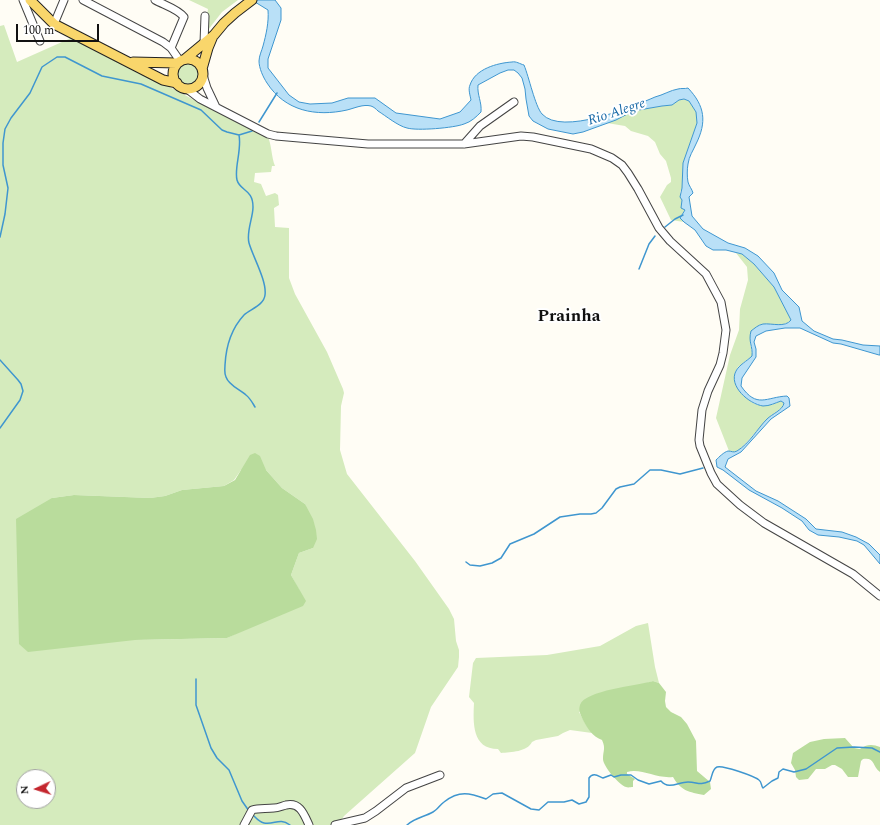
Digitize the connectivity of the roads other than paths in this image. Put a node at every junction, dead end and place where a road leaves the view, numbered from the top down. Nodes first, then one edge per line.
1 (23, 0) edge
2 (30, 0) edge
3 (64, 0) edge
4 (83, 0) edge
5 (155, 0) edge
6 (249, 2) edge
7 (205, 16) dead end
8 (54, 24) junction
9 (214, 35) junction
10 (40, 41) dead end
11 (204, 43) junction
12 (171, 48) junction
13 (181, 61) junction
14 (130, 62) junction
15 (203, 72) junction
16 (177, 84) junction
17 (187, 89) junction
18 (514, 102) dead end
19 (216, 107) junction
20 (464, 144) junction
21 (880, 596) edge
22 (440, 775) dead end
23 (244, 825) edge
24 (308, 825) edge
25 (334, 825) edge

1 - 10 street
2 - 8 main road
3 - 8 street
4 - 12 street
5 - 12 street
6 - 9 main road
7 - 11 street
8 - 14 main road
9 - 11 main road
9 - 15 main road
11 - 13 main road
12 - 13 street
13 - 14 main road
13 - 15 main road
13 - 16 main road
14 - 16 main road
15 - 17 main road
15 - 19 street
16 - 17 main road
17 - 19 street
18 - 20 street
19 - 20 street
20 - 21 street
22 - 25 street
23 - 24 street

